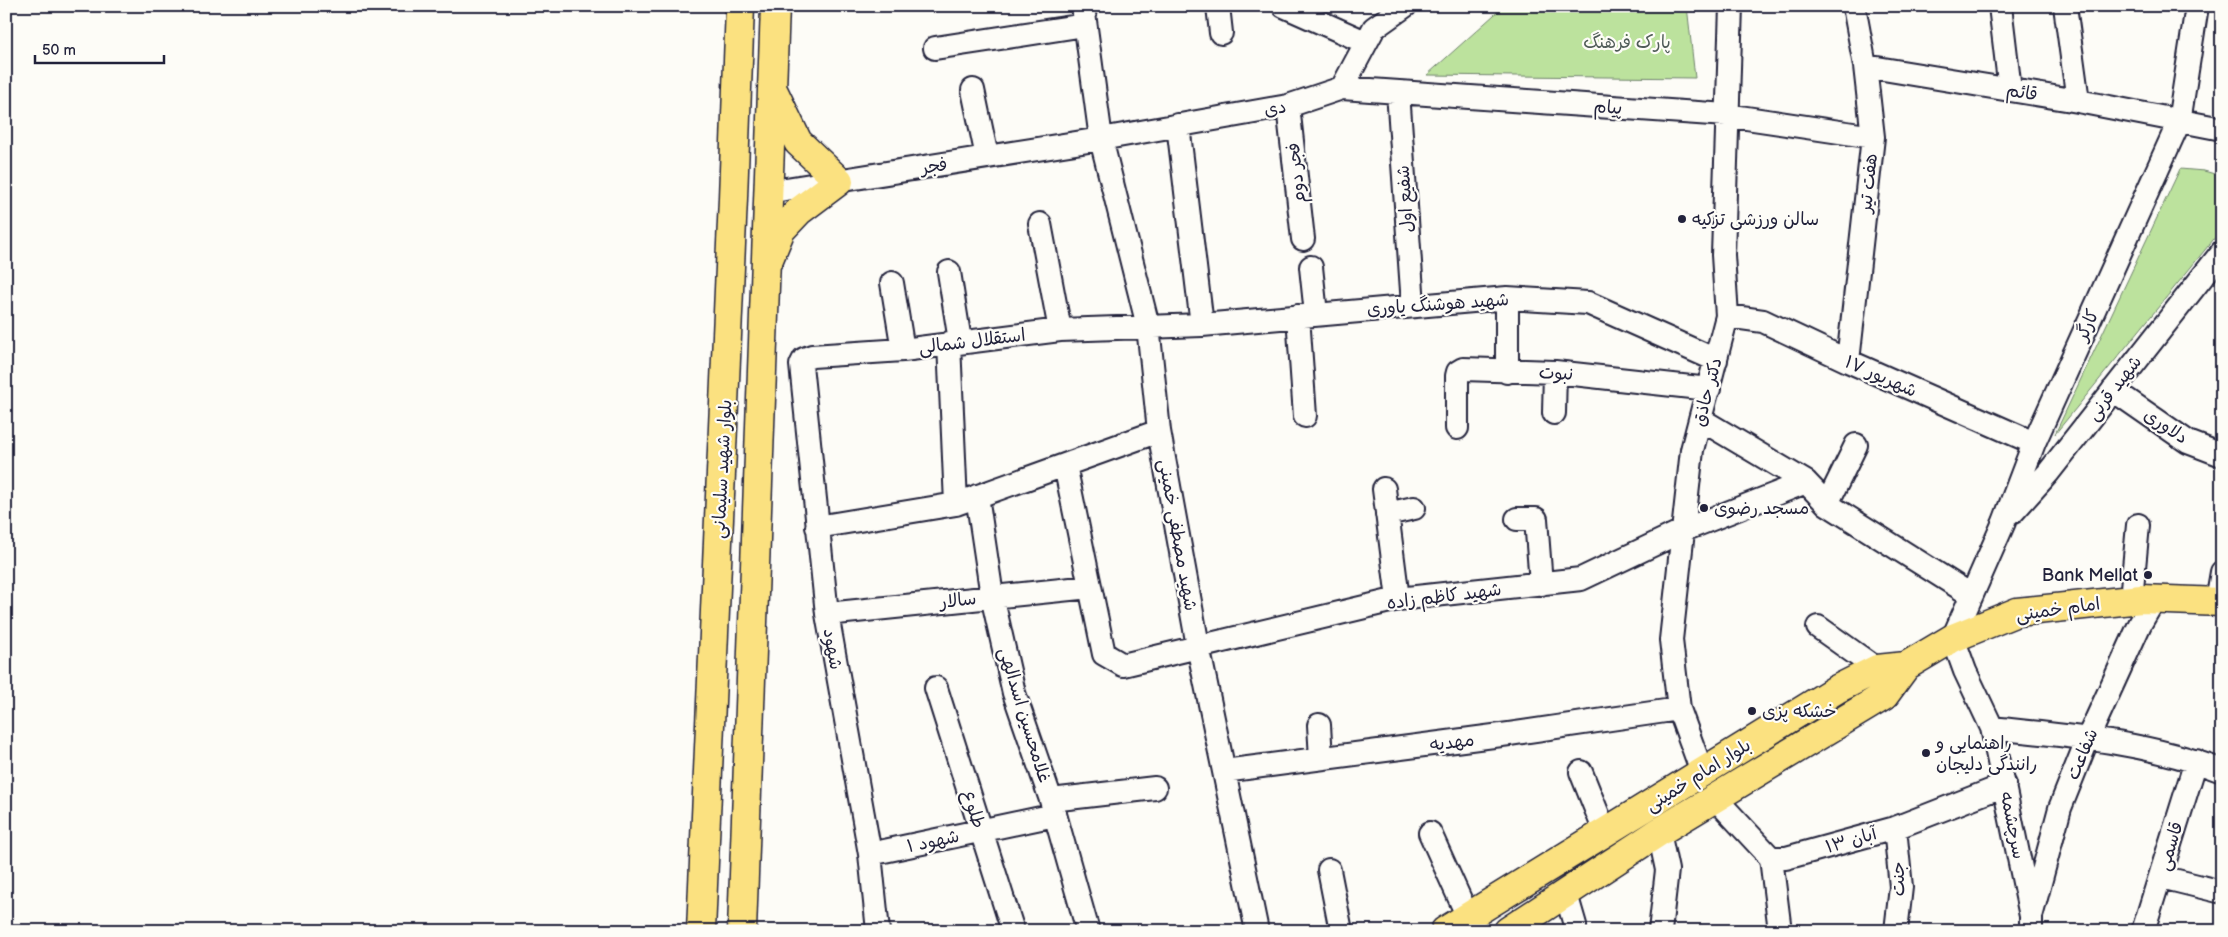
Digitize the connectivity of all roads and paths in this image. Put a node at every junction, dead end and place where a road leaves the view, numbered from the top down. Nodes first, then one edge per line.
1 (740, 6) edge
2 (775, 6) edge
3 (1218, 6) edge
4 (1284, 6) edge
5 (1405, 6) edge
6 (1730, 6) edge
7 (1854, 6) edge
8 (2000, 6) edge
9 (2065, 6) edge
10 (2197, 6) edge
11 (1084, 16) edge
12 (1371, 25) edge
13 (1220, 33) dead end
14 (935, 48) dead end
15 (1865, 66) junction
16 (772, 86) junction
17 (1342, 88) junction
18 (974, 90) dead end
19 (2010, 90) junction
20 (1398, 92) junction
21 (2078, 101) junction
22 (1288, 106) junction
23 (1726, 115) junction
24 (2179, 122) junction
25 (1178, 125) junction
26 (2222, 129) edge
27 (1873, 138) junction
28 (1101, 139) junction
29 (987, 157) junction
30 (839, 181) junction
31 (768, 192) junction
32 (734, 198) junction
33 (1040, 224) dead end
34 (1303, 239) dead end
35 (2220, 258) edge
36 (1311, 267) dead end
37 (765, 270) junction
38 (949, 272) dead end
39 (892, 283) dead end
40 (1507, 298) junction
41 (1413, 305) junction
42 (1307, 315) junction
43 (1727, 316) junction
44 (1202, 325) junction
45 (1148, 326) junction
46 (1060, 330) junction
47 (955, 342) junction
48 (903, 350) junction
49 (1716, 360) junction
50 (1848, 361) junction
51 (801, 365) joint
52 (1507, 372) junction
53 (1555, 372) junction
54 (1709, 389) junction
55 (2113, 390) junction
56 (1554, 413) dead end
57 (1305, 416) dead end
58 (1700, 419) junction
59 (1457, 428) dead end
60 (1159, 431) junction
61 (2034, 442) junction
62 (1856, 445) dead end
63 (2222, 455) edge
64 (1065, 465) junction
65 (1806, 482) junction
66 (1384, 489) dead end
67 (977, 496) junction
68 (956, 504) junction
69 (1827, 504) junction
70 (1414, 508) dead end
71 (1387, 514) junction
72 (1517, 519) dead end
73 (2004, 522) junction
74 (2138, 525) dead end
75 (817, 527) junction
76 (1684, 530) junction
77 (2222, 572) edge
78 (1541, 584) junction
79 (1090, 587) junction
80 (1971, 595) junction
81 (992, 596) junction
82 (1398, 599) junction
83 (2142, 600) junction
84 (2219, 601) edge
85 (827, 614) junction
86 (1818, 627) dead end
87 (1952, 638) junction
88 (1198, 646) junction
89 (1906, 666) junction
90 (1877, 669) junction
91 (936, 688) dead end
92 (1679, 709) junction
93 (1319, 726) dead end
94 (1992, 728) junction
95 (2088, 738) junction
96 (1321, 758) junction
97 (2196, 761) junction
98 (1224, 771) junction
99 (2222, 771) edge
100 (1581, 772) dead end
101 (1702, 772) junction
102 (2004, 785) junction
103 (1155, 788) dead end
104 (1715, 798) junction
105 (1053, 808) junction
106 (1895, 828) junction
107 (981, 831) junction
108 (1605, 832) junction
109 (1659, 832) junction
110 (1430, 833) dead end
111 (870, 854) junction
112 (1771, 858) junction
113 (1329, 870) dead end
114 (2161, 877) junction
115 (2222, 892) edge
116 (1566, 894) junction
117 (1468, 917) junction
118 (2031, 924) edge
119 (701, 931) edge
120 (742, 931) edge
121 (878, 931) edge
122 (1013, 931) edge
123 (1088, 931) edge
124 (1257, 931) edge
125 (1341, 931) edge
126 (1445, 931) edge
127 (1508, 931) edge
128 (1575, 931) edge
129 (1660, 931) edge
130 (1780, 931) edge
131 (1896, 931) edge
132 (2143, 931) edge

1 - 32 main road, بلوار شهید سلیمانی
2 - 16 main road, بلوار شهید سلیمانی
3 - 13 street
4 - 12 street
5 - 12 street
6 - 23 street, دکتر حاذق
7 - 15 street, هفت تیر
8 - 19 street
9 - 21 street
10 - 24 street, کارگر
11 - 14 street
11 - 28 street, شهید مصطفی خمینی
12 - 17 street
15 - 19 street, قائم
15 - 27 street, هفت تیر
16 - 30 main road
16 - 31 main road, بلوار شهید سلیمانی
17 - 20 street, پیام
17 - 22 street, دی
18 - 29 street
19 - 21 street, قائم
20 - 23 street, پیام
20 - 41 street, شفیع اول
21 - 24 street, قائم
22 - 25 street, دی
22 - 34 street, فجر دوم
23 - 27 street, پیام
23 - 43 street, دکتر حاذق
24 - 26 street
24 - 61 street, کارگر
25 - 28 street, دی
25 - 44 street
27 - 50 street, هفت تیر
28 - 29 street, فجر
28 - 45 street, شهید مصطفی خمینی
29 - 30 street, فجر
30 - 31 street, فجر
30 - 37 main road
31 - 32 main road
31 - 37 main road, بلوار شهید سلیمانی
32 - 119 main road, بلوار شهید سلیمانی
33 - 46 street
35 - 55 street, شهید قرنی
36 - 42 street
37 - 120 main road, بلوار شهید سلیمانی
38 - 47 street
39 - 48 street
40 - 41 street, شهید هوشنگ یاوری
40 - 49 street, شهید هوشنگ یاوری
40 - 52 street
41 - 42 street, شهید هوشنگ یاوری
42 - 44 street, شهید هوشنگ یاوری
42 - 57 street
43 - 49 street, دکتر حاذق
43 - 50 street, ۱۷ شهریور
44 - 45 street, شهید هوشنگ یاوری
45 - 46 street, استقلال شمالی
45 - 60 street, شهید مصطفی خمینی
46 - 47 street, استقلال شمالی
47 - 48 street, استقلال شمالی
47 - 68 street
48 - 51 street, استقلال شمالی
49 - 54 street, دکتر حاذق
50 - 61 street, ۱۷ شهریور
51 - 75 street, شهود
52 - 53 street, نبوت
52 - 59 street, نبوت
53 - 54 street, نبوت
53 - 56 street
54 - 58 street, دکتر حاذق
55 - 63 street, دلاوری
55 - 73 street, شهید قرنی
58 - 65 street
58 - 76 street, دکتر حاذق
60 - 64 street
60 - 88 street, شهید مصطفی خمینی
61 - 73 street, کارگر
62 - 69 street
64 - 67 street
64 - 79 street, شهید کاظم زاده
65 - 69 street
65 - 76 street
66 - 71 street
67 - 68 street
67 - 81 street, غلامحسین اسدالهی
68 - 75 street
69 - 80 street
70 - 71 street
71 - 82 street
72 - 78 street
73 - 80 street, کارگر
74 - 83 street
75 - 85 street, شهود
76 - 78 street, شهید کاظم زاده
76 - 92 street, دکتر حاذق
77 - 84 street
78 - 82 street, شهید کاظم زاده
79 - 81 street, سالار
79 - 88 street, شهید کاظم زاده
80 - 87 street, کارگر
81 - 85 street, سالار
81 - 105 street, غلامحسین اسدالهی
82 - 88 street, شهید کاظم زاده
83 - 84 main road, امام خمینی
83 - 87 main road, امام خمینی
83 - 95 street, شفاعت
85 - 111 street, شهود
86 - 90 street
87 - 89 main road, امام خمینی
87 - 94 street, سرچشمه
88 - 98 street, شهید مصطفی خمینی
89 - 90 main road, بلوار امام خمینی
89 - 104 main road, بلوار امام خمینی
90 - 101 main road, بلوار امام خمینی
91 - 107 street, طلوع
92 - 96 street, مهدیه
92 - 101 street, دکتر حاذق
93 - 96 street
94 - 95 street
94 - 102 street, سرچشمه
95 - 97 street
95 - 118 street, شفاعت
96 - 98 street, مهدیه
97 - 99 street
97 - 114 street, قاسمی
98 - 124 street, شهید مصطفی خمینی
100 - 108 street
101 - 108 main road, بلوار امام خمینی
102 - 106 street, ۱۳ آبان
102 - 118 street, سرچشمه
103 - 105 street, شهود ۱
104 - 109 main road, بلوار امام خمینی
104 - 112 street
105 - 107 street, شهود ۱
105 - 123 street, غلامحسین اسدالهی
106 - 112 street, ۱۳ آبان
106 - 131 street, جنت
107 - 111 street, شهود ۱
107 - 122 street, طلوع
108 - 117 main road, بلوار امام خمینی
109 - 116 main road, بلوار امام خمینی
109 - 129 street
110 - 117 street
111 - 121 street, شهود
112 - 130 street
113 - 125 street
114 - 115 street
114 - 132 street, قاسمی
116 - 127 main road, بلوار امام خمینی
116 - 128 street
117 - 126 main road, بلوار امام خمینی

